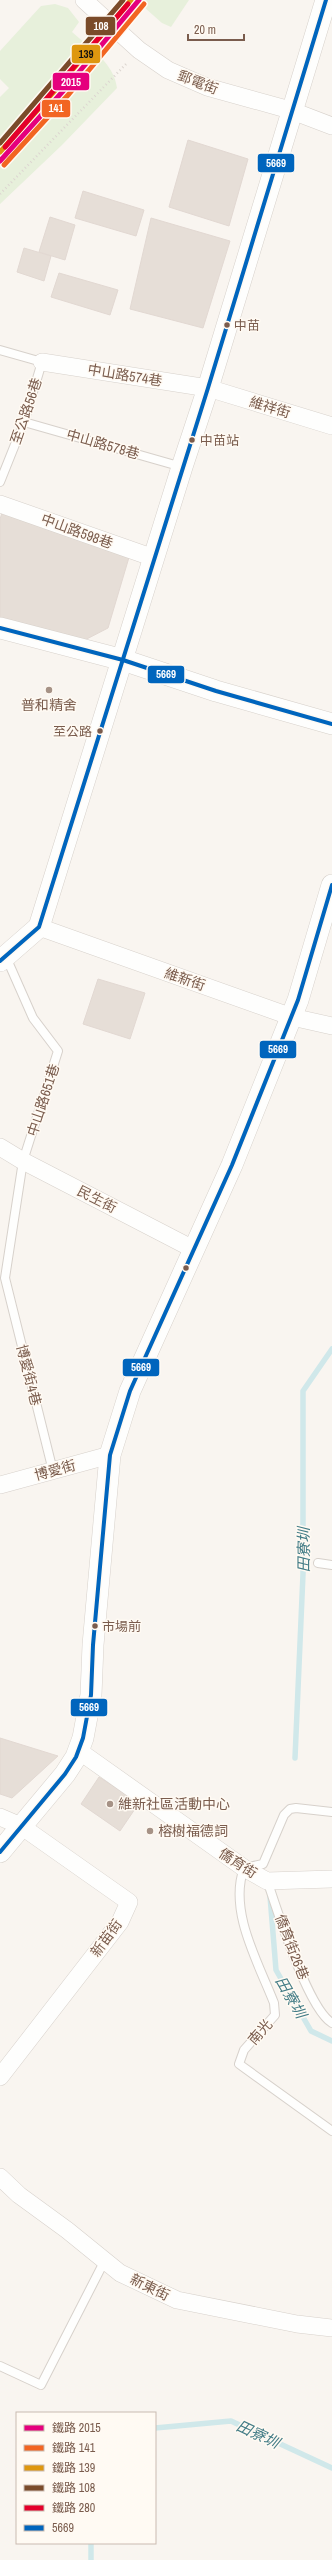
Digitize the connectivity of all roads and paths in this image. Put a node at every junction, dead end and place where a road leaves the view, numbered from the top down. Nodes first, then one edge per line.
1 (84, 0) edge
2 (326, 0) edge
3 (139, 50) junction
4 (290, 110) junction
5 (332, 126) edge
6 (0, 194) edge
7 (0, 350) edge
8 (42, 362) junction
9 (208, 388) junction
10 (24, 422) junction
11 (332, 426) edge
12 (182, 467) junction
13 (0, 482) edge
14 (0, 504) edge
15 (154, 558) junction
16 (0, 628) edge
17 (122, 660) junction
18 (332, 724) edge
19 (332, 885) edge
20 (39, 927) junction
21 (2, 956) edge
22 (292, 1016) junction
23 (332, 1026) edge
24 (0, 1147) edge
25 (23, 1161) junction
26 (195, 1250) junction
27 (110, 1455) junction
28 (53, 1471) junction
29 (0, 1485) edge
30 (318, 1563) dead end
31 (332, 1565) edge
32 (79, 1751) junction
33 (332, 1812) edge
34 (0, 1817) edge
35 (21, 1826) junction
36 (0, 1852) edge
37 (262, 1864) junction
38 (244, 1868) junction
39 (332, 1879) edge
40 (267, 1881) junction
41 (332, 2022) edge
42 (0, 2077) edge
43 (332, 2131) edge
44 (0, 2176) edge
45 (105, 2260) junction
46 (332, 2328) edge
47 (0, 2366) edge

1 - 3 street, 郵電街
2 - 4 street
3 - 4 street, 郵電街
3 - 6 path
4 - 5 street, 郵電街
4 - 9 street
7 - 8 lane
8 - 9 street, 中山路574巷
8 - 10 lane, 至公路56巷
9 - 11 street, 維祥街
9 - 12 street
10 - 12 lane, 中山路578巷
10 - 13 lane, 至公路56巷
12 - 15 street
14 - 15 street, 中山路598巷
15 - 17 street
16 - 17 street
17 - 18 street
17 - 20 street
19 - 22 street
20 - 21 street
20 - 22 street, 維新街
21 - 25 lane, 中山路651巷
22 - 23 street, 維新街
22 - 26 street
24 - 25 street, 民生街
25 - 26 street, 民生街
25 - 28 lane, 博愛街4巷
26 - 27 street
27 - 28 street, 博愛街
27 - 32 street
28 - 29 street, 博愛街
30 - 31 lane
32 - 35 street
32 - 38 street, 僑育街
33 - 37 lane
34 - 35 street
35 - 36 street
35 - 42 street, 新苗街
37 - 38 lane
37 - 40 lane, 僑育街26巷
38 - 40 street, 僑育街
38 - 43 lane, 南光
39 - 40 street, 僑育街
40 - 41 lane, 僑育街26巷
44 - 45 street, 新東街
45 - 46 street, 新東街
45 - 47 lane

